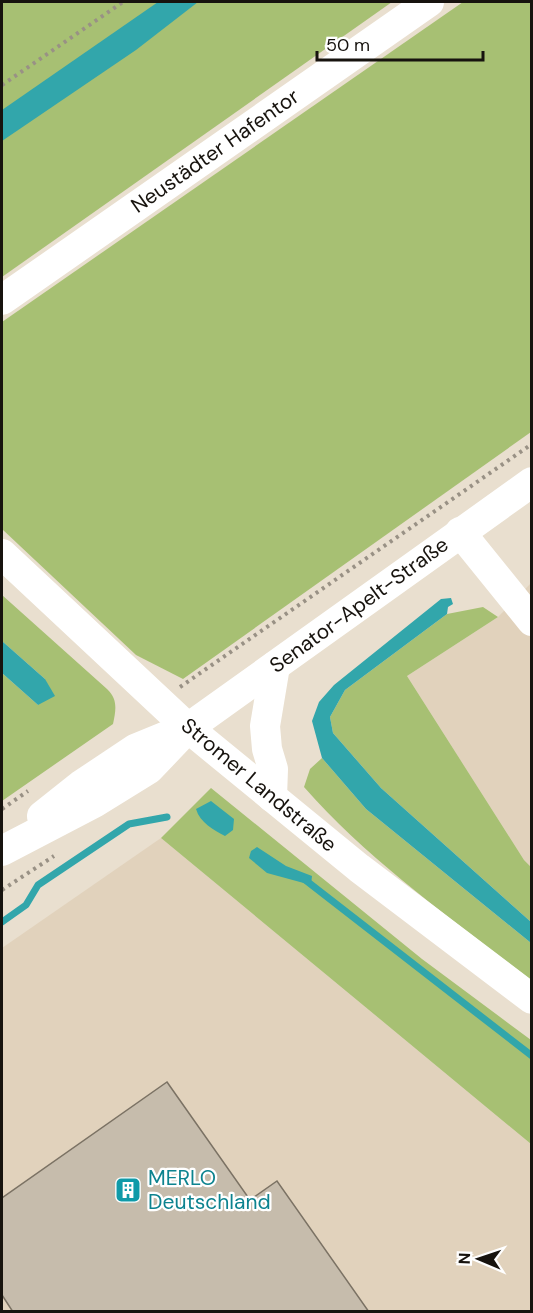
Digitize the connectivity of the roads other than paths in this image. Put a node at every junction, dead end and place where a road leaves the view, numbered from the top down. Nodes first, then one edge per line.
1 (429, 2) edge
2 (2, 300) edge
3 (531, 482) edge
4 (460, 532) junction
5 (2, 554) edge
6 (531, 621) edge
7 (275, 666) junction
8 (188, 728) junction
9 (272, 797) junction
10 (2, 850) edge
11 (531, 999) edge

1 - 2 street, Neustädter Hafentor
3 - 4 street, Senator-Apelt-Straße
4 - 6 street
4 - 7 street, Senator-Apelt-Straße
5 - 8 street, Stromer Landstraße
7 - 8 street, Senator-Apelt-Straße
7 - 9 street
8 - 9 street, Stromer Landstraße
8 - 10 street, Senator-Apelt-Straße
9 - 11 street, Stromer Landstraße

